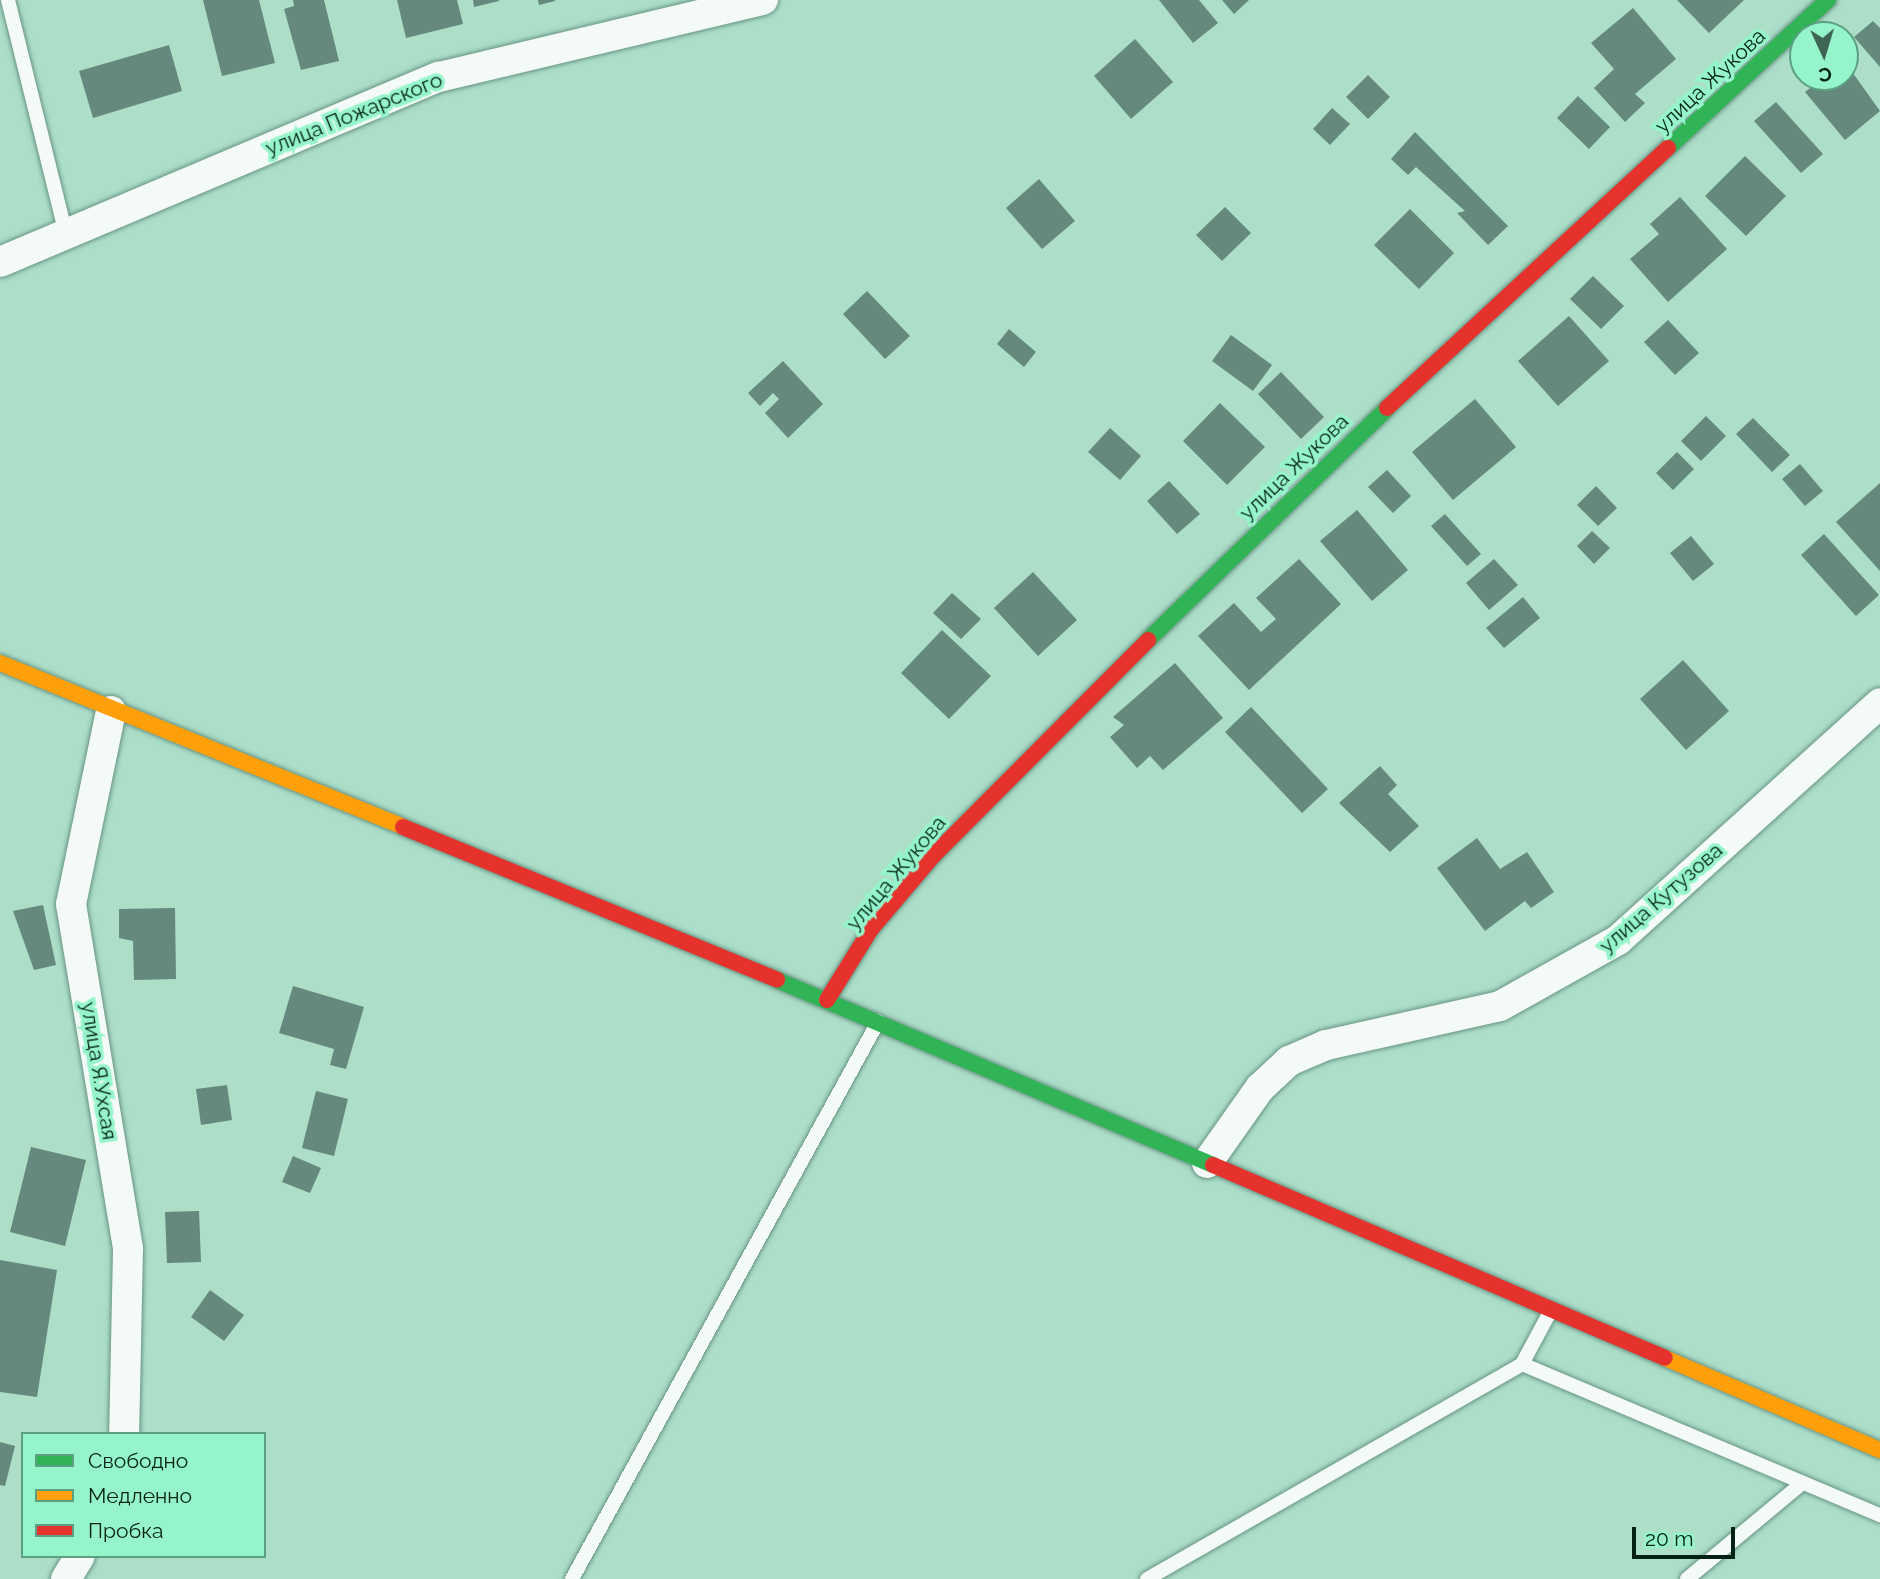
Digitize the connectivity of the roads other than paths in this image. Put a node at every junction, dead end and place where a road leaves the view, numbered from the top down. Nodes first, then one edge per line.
1 (8, 0) edge
2 (763, 0) edge
3 (1828, 0) edge
4 (66, 234) junction
5 (0, 262) edge
6 (0, 663) edge
7 (1880, 703) edge
8 (111, 711) junction
9 (827, 1000) junction
10 (878, 1021) junction
11 (1207, 1163) junction
12 (1550, 1312) junction
13 (1522, 1364) junction
14 (124, 1432) edge
15 (1880, 1450) edge
16 (1801, 1484) junction
17 (1880, 1515) edge
18 (79, 1558) edge
19 (66, 1579) edge
20 (572, 1579) edge
21 (1147, 1579) edge
22 (1687, 1579) edge

1 - 4 lane
2 - 4 street, улица Пожарского
3 - 9 street, улица Жукова
4 - 5 street, улица Пожарского
6 - 8 street
7 - 11 street, улица Кутузова
8 - 9 street
8 - 14 street, улица Я.Ухсая
9 - 10 street
10 - 11 street
10 - 20 lane
11 - 12 street
12 - 13 lane
12 - 15 street
13 - 16 lane
13 - 21 lane
16 - 17 lane
16 - 22 lane
18 - 19 street

